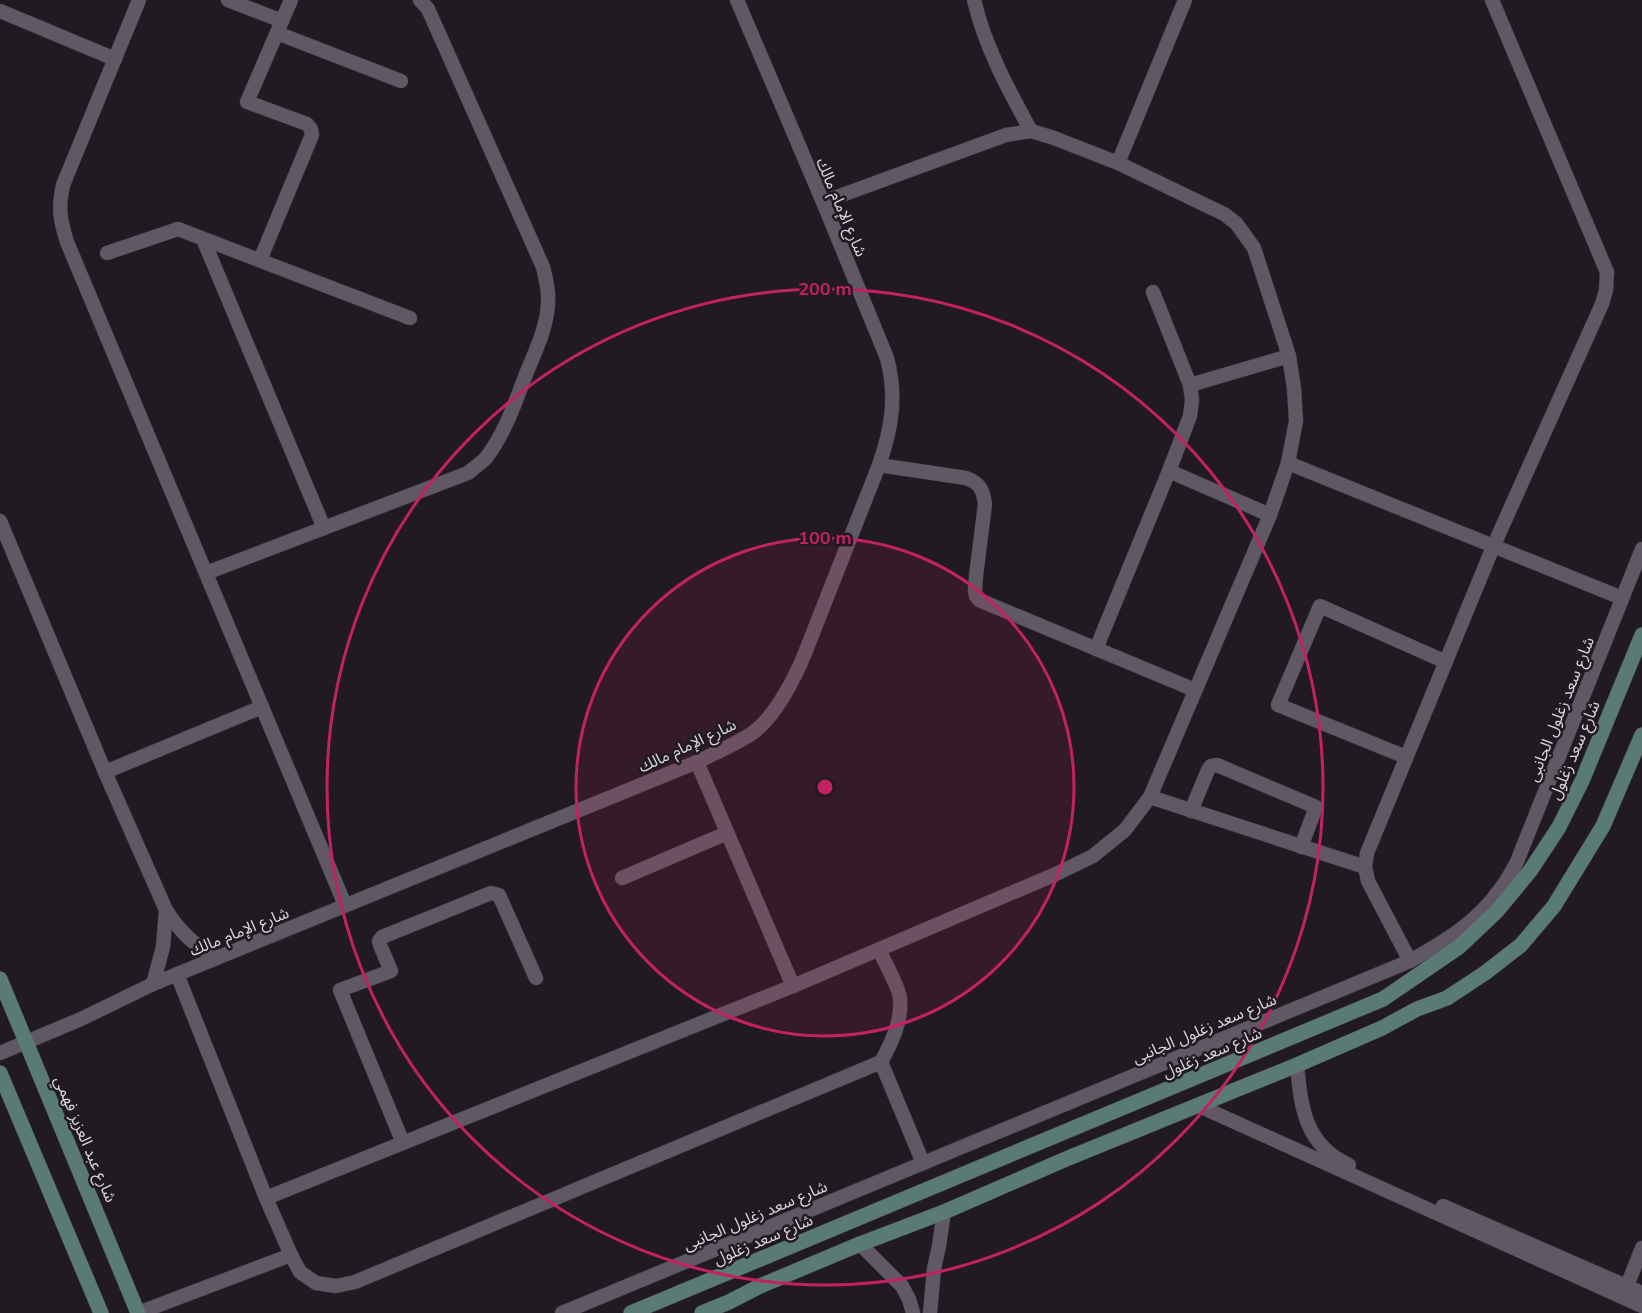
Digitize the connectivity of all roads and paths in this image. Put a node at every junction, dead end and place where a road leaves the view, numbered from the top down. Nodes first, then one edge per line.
1 (139, 0) edge
2 (228, 0) edge
3 (291, 0) edge
4 (420, 0) edge
5 (737, 0) edge
6 (974, 0) edge
7 (1185, 0) edge
8 (1492, 0) edge
9 (0, 11) edge
10 (280, 27) junction
11 (115, 59) junction
12 (401, 81) dead end
13 (1031, 131) junction
14 (1118, 163) junction
15 (823, 202) junction
16 (203, 239) junction
17 (108, 253) dead end
18 (260, 260) junction
19 (1153, 292) dead end
20 (410, 318) dead end
21 (1289, 356) junction
22 (1190, 385) junction
23 (1288, 464) junction
24 (879, 465) junction
25 (1169, 471) junction
26 (1270, 515) junction
27 (0, 521) edge
28 (324, 528) junction
29 (1493, 547) junction
30 (1642, 549) edge
31 (206, 573) junction
32 (1622, 598) junction
33 (1642, 635) edge
34 (1096, 649) junction
35 (1446, 662) junction
36 (1195, 690) junction
37 (262, 707) junction
38 (1642, 735) edge
39 (1406, 757) junction
40 (697, 762) junction
41 (105, 772) junction
42 (1150, 797) junction
43 (1191, 811) junction
44 (727, 833) junction
45 (1301, 847) junction
46 (1365, 867) junction
47 (622, 878) dead end
48 (345, 905) junction
49 (166, 910) junction
50 (879, 950) junction
51 (216, 958) junction
52 (1410, 961) junction
53 (177, 974) junction
54 (536, 978) dead end
55 (0, 979) edge
56 (153, 984) junction
57 (792, 986) junction
58 (26, 1042) junction
59 (0, 1053) edge
60 (881, 1062) junction
61 (1297, 1065) junction
62 (0, 1072) edge
63 (1197, 1106) junction
64 (1057, 1136) junction
65 (403, 1143) junction
66 (1066, 1158) junction
67 (923, 1163) junction
68 (266, 1198) junction
69 (944, 1212) junction
70 (860, 1244) junction
71 (1642, 1248) edge
72 (291, 1255) junction
73 (1627, 1286) junction
74 (1642, 1293) edge
75 (1642, 1306) edge
76 (729, 1308) edge
77 (101, 1313) edge
78 (138, 1313) edge
79 (562, 1313) edge
80 (631, 1313) edge
81 (702, 1313) edge
82 (913, 1313) edge
83 (930, 1313) edge

1 - 11 street
2 - 10 street
3 - 10 street
4 - 28 street
5 - 15 street, شارع الإمام مالك
6 - 13 street
7 - 14 street
8 - 29 street
9 - 11 street
10 - 12 street
10 - 18 street
11 - 31 street
13 - 14 street
13 - 15 street
14 - 21 street
15 - 24 street, شارع الإمام مالك
16 - 17 street
16 - 18 street
16 - 28 street
18 - 20 street
19 - 22 street
21 - 22 street
21 - 23 street
22 - 25 street
23 - 26 street
23 - 29 street
24 - 34 street
24 - 40 street, شارع الإمام مالك
25 - 26 street
25 - 34 street
26 - 36 street
27 - 41 street
28 - 31 street
29 - 32 street
29 - 35 street
30 - 32 street, شارع سعد زغلول الجانبى
31 - 37 street
32 - 52 street, شارع سعد زغلول الجانبى
33 - 64 main road, شارع سعد زغلول
34 - 36 street
35 - 39 street
35 - 39 street
36 - 42 street
37 - 41 street
37 - 48 street
38 - 61 main road
39 - 46 street
40 - 44 street
40 - 48 street, شارع الإمام مالك
41 - 49 street
42 - 43 street
42 - 50 street
43 - 45 street
43 - 45 street
44 - 47 street
44 - 57 street
45 - 46 street
46 - 52 street
48 - 51 street, شارع الإمام مالك
49 - 51 street
49 - 56 street
50 - 57 street
50 - 60 street
51 - 53 street, شارع الإمام مالك
52 - 67 street, شارع سعد زغلول الجانبى
53 - 56 street, شارع الإمام مالك
53 - 68 street
54 - 65 street
55 - 58 main road, شارع عبد العزيز فهمي
56 - 58 street, شارع الإمام مالك
57 - 65 street
58 - 59 street, شارع الإمام مالك
58 - 78 main road, شارع عبد العزيز فهمي
60 - 67 street
60 - 72 street
61 - 63 main road
61 - 73 street
62 - 77 main road
63 - 66 main road
63 - 75 street
64 - 66 main road
64 - 80 main road, شارع سعد زغلول
65 - 68 street
66 - 69 main road
67 - 79 street, شارع سعد زغلول الجانبى
68 - 72 street
69 - 70 main road
69 - 83 street
70 - 76 main road
70 - 82 street
71 - 73 street
72 - 78 street
73 - 74 street
76 - 81 main road

